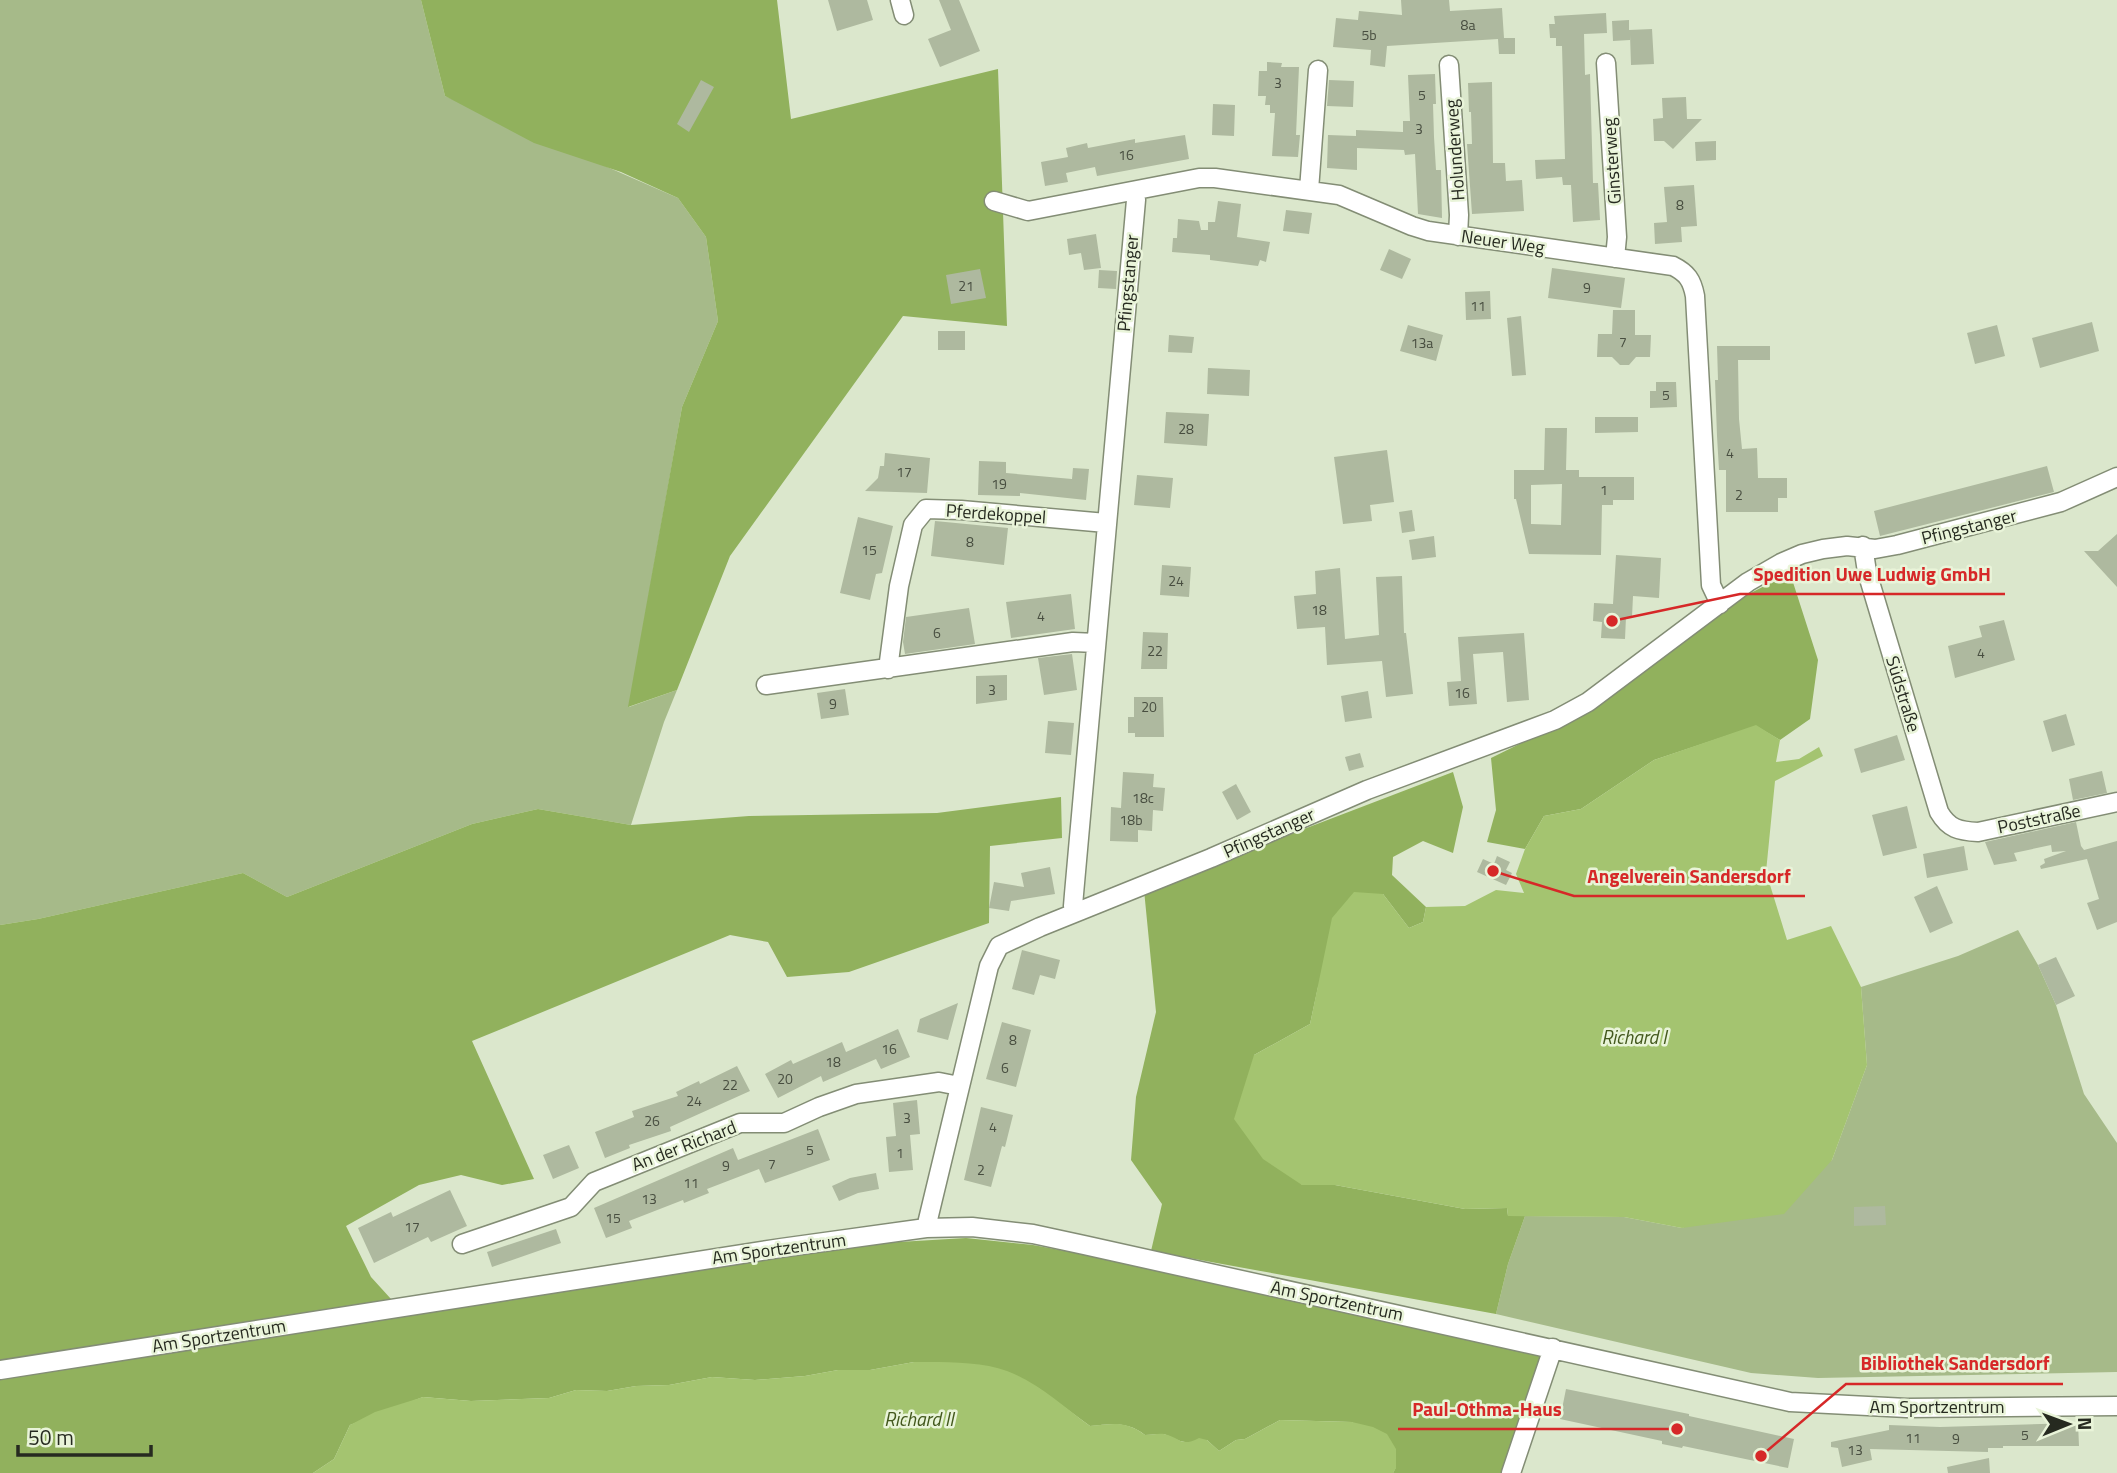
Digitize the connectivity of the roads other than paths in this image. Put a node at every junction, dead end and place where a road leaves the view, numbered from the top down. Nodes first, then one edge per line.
1 (1606, 63) dead end
2 (1449, 65) dead end
3 (1318, 71) dead end
4 (1309, 190) junction
5 (1135, 191) junction
6 (994, 201) dead end
7 (1458, 236) junction
8 (1615, 258) junction
9 (2117, 477) edge
10 (1106, 523) junction
11 (1863, 546) junction
12 (1720, 604) junction
13 (1096, 643) junction
14 (888, 668) junction
15 (766, 685) dead end
16 (2117, 802) edge
17 (1960, 831) joint
18 (1076, 911) junction
19 (959, 1086) junction
20 (926, 1228) junction
21 (463, 1244) dead end
22 (1553, 1348) junction
23 (0, 1370) edge
24 (2117, 1406) edge
25 (1511, 1473) edge

1 - 8 street, Ginsterweg
2 - 7 street, Holunderweg
3 - 4 street
4 - 5 street, Neuer Weg
4 - 7 street, Neuer Weg
5 - 6 street, Neuer Weg
5 - 10 street, Pfingstanger
7 - 8 street, Neuer Weg
8 - 12 street, Neuer Weg
9 - 11 street, Pfingstanger
10 - 13 street, Pfingstanger
10 - 14 street, Pferdekoppel
11 - 12 street, Pfingstanger
11 - 17 street, Südstraße
12 - 18 street, Pfingstanger
13 - 14 street
13 - 18 street, Pfingstanger
14 - 15 street
16 - 17 street, Poststraße
18 - 19 street
19 - 20 street
19 - 21 street, An der Richard
20 - 22 street, Am Sportzentrum
20 - 23 street, Am Sportzentrum
22 - 24 street, Am Sportzentrum
22 - 25 street

